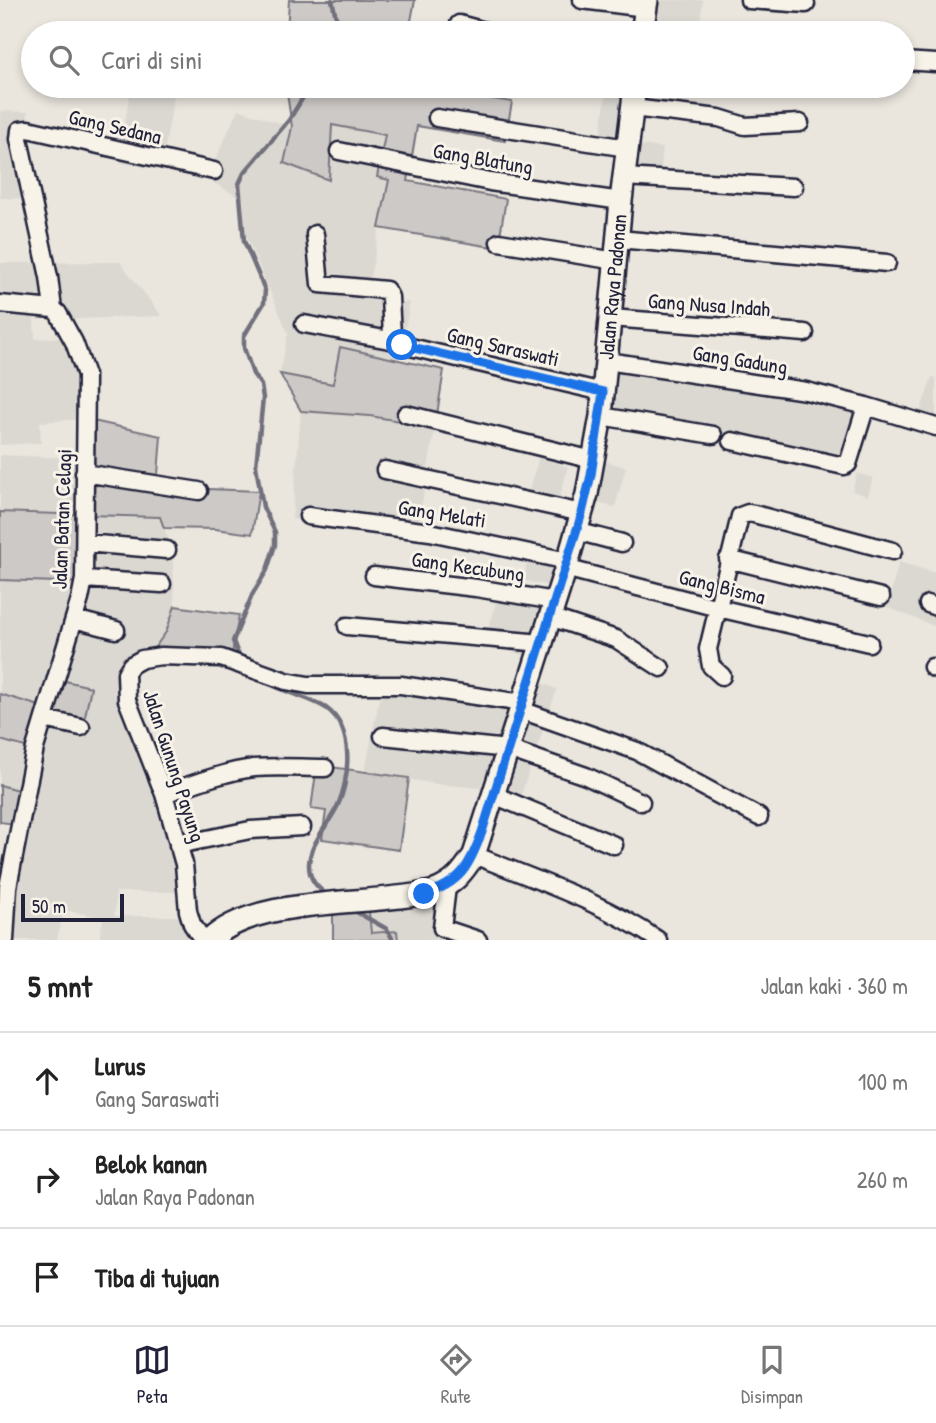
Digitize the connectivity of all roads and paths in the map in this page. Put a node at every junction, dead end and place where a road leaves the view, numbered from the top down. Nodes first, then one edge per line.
1 (582, 0) edge
2 (748, 0) edge
3 (646, 4) edge
4 (806, 4) dead end
5 (915, 62) edge
6 (936, 63) edge
7 (633, 98) edge
8 (632, 108) junction
9 (437, 118) dead end
10 (800, 123) dead end
11 (627, 148) junction
12 (338, 151) dead end
13 (214, 171) dead end
14 (624, 177) junction
15 (794, 187) dead end
16 (621, 201) junction
17 (315, 234) dead end
18 (618, 239) junction
19 (499, 242) dead end
20 (616, 261) junction
21 (887, 263) dead end
22 (0, 304) edge
23 (53, 309) junction
24 (611, 318) junction
25 (304, 324) dead end
26 (805, 333) dead end
27 (395, 341) junction
28 (607, 361) junction
29 (603, 392) junction
30 (866, 406) junction
31 (406, 414) dead end
32 (601, 416) junction
33 (936, 428) edge
34 (713, 435) dead end
35 (732, 441) dead end
36 (593, 460) junction
37 (385, 470) dead end
38 (84, 473) junction
39 (199, 491) dead end
40 (308, 516) dead end
41 (579, 522) junction
42 (85, 543) junction
43 (622, 543) dead end
44 (167, 550) dead end
45 (892, 551) dead end
46 (728, 559) junction
47 (567, 565) junction
48 (374, 576) dead end
49 (84, 579) junction
50 (162, 584) dead end
51 (881, 597) dead end
52 (718, 608) junction
53 (553, 609) junction
54 (74, 619) junction
55 (347, 626) dead end
56 (116, 630) dead end
57 (542, 643) junction
58 (869, 643) dead end
59 (661, 668) dead end
60 (722, 676) dead end
61 (522, 707) junction
62 (44, 719) junction
63 (81, 727) dead end
64 (383, 736) dead end
65 (509, 749) junction
66 (326, 768) dead end
67 (164, 794) junction
68 (494, 795) junction
69 (641, 802) dead end
70 (759, 817) dead end
71 (302, 827) dead end
72 (178, 845) junction
73 (614, 845) dead end
74 (474, 855) junction
75 (447, 887) junction
76 (442, 934) edge
77 (5, 940) edge
78 (203, 940) edge
79 (210, 940) edge
80 (478, 940) edge
81 (658, 940) edge

1 - 3 street
2 - 4 street
5 - 6 street
7 - 8 main road, Jalan Raya Padonan
8 - 10 street
8 - 11 main road, Jalan Raya Padonan
9 - 11 street
11 - 14 main road, Jalan Raya Padonan
12 - 16 street, Gang Blatung
13 - 23 street, Gang Sedana
14 - 15 street
14 - 16 main road, Jalan Raya Padonan
16 - 18 main road, Jalan Raya Padonan
17 - 27 street
18 - 20 main road, Jalan Raya Padonan
18 - 21 street
19 - 20 street
20 - 24 main road, Jalan Raya Padonan
22 - 23 street
23 - 38 street, Jalan Batan Celagi
24 - 26 street, Gang Nusa Indah
24 - 28 main road, Jalan Raya Padonan
25 - 27 street, Gang Saraswati
27 - 29 street, Gang Saraswati
28 - 29 main road, Jalan Raya Padonan
28 - 30 street, Gang Gadung
29 - 32 main road, Jalan Raya Padonan
30 - 33 street, Gang Gadung
30 - 35 street
31 - 36 street
32 - 34 street
32 - 36 main road, Jalan Raya Padonan
36 - 41 main road, Jalan Raya Padonan
37 - 41 street
38 - 39 street
38 - 42 street, Jalan Batan Celagi
40 - 47 street, Gang Melati
41 - 43 street
41 - 47 main road, Jalan Raya Padonan
42 - 44 street
42 - 49 street, Jalan Batan Celagi
45 - 46 street
46 - 51 street
46 - 52 street
47 - 52 street, Gang Bisma
47 - 53 main road, Jalan Raya Padonan
48 - 53 street, Gang Kecubung
49 - 50 street
49 - 54 street, Jalan Batan Celagi
52 - 58 street, Gang Bisma
52 - 60 street
53 - 57 main road, Jalan Raya Padonan
53 - 59 street, Gang Kecubung
54 - 56 street
54 - 62 street, Jalan Batan Celagi
55 - 57 street
57 - 61 main road, Jalan Raya Padonan
61 - 65 main road, Jalan Raya Padonan
61 - 67 street, Jalan Gunung Payung
61 - 70 street
62 - 63 street
62 - 77 street, Jalan Batan Celagi
64 - 65 street
65 - 68 main road, Jalan Raya Padonan
65 - 69 street
66 - 67 street
67 - 72 street, Jalan Gunung Payung
68 - 73 street
68 - 74 main road, Jalan Raya Padonan
71 - 72 street
72 - 78 street, Jalan Gunung Payung
74 - 75 main road, Jalan Raya Padonan
74 - 81 street
75 - 76 street
75 - 79 main road
76 - 80 street

